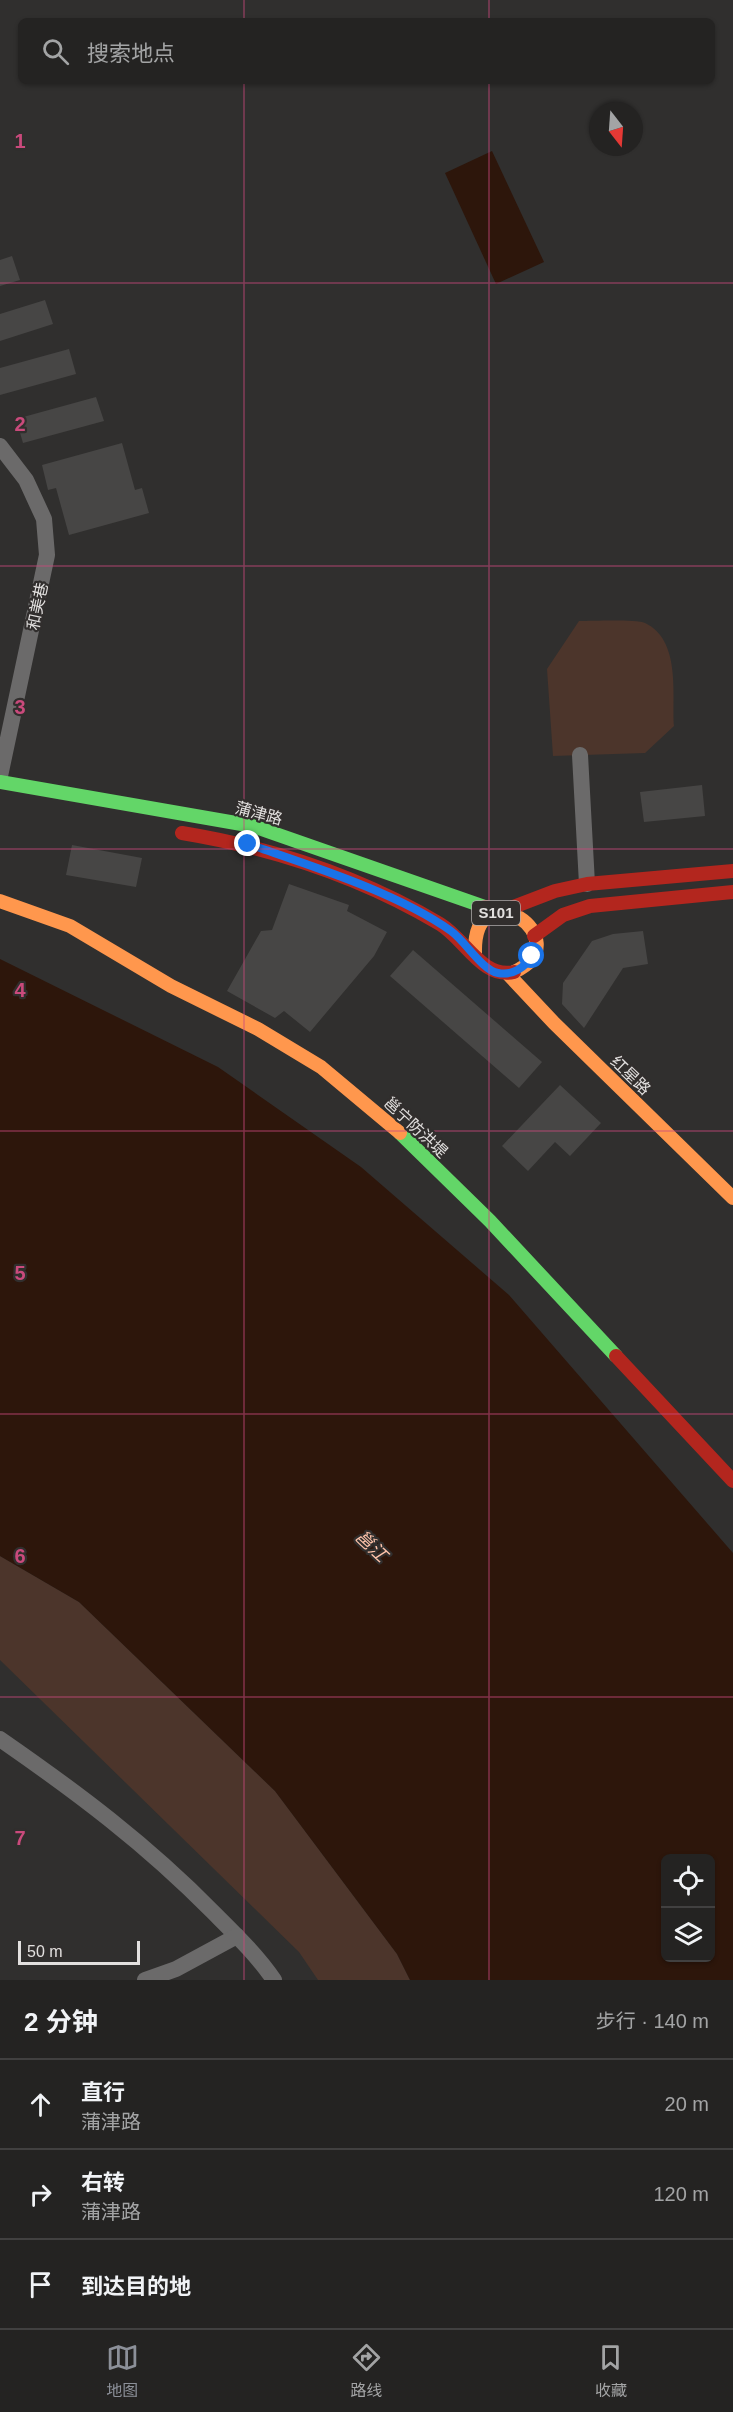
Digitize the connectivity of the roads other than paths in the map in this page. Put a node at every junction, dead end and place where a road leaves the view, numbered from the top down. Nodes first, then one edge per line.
1 (0, 446) edge
2 (580, 755) dead end
3 (0, 776) edge
4 (0, 782) edge
5 (166, 830) dead end
6 (733, 871) edge
7 (587, 884) junction
8 (733, 892) edge
9 (0, 901) edge
10 (500, 912) junction
11 (534, 936) junction
12 (475, 953) junction
13 (508, 974) junction
14 (733, 1198) edge
15 (733, 1480) edge
16 (0, 1739) edge
17 (237, 1936) junction
18 (145, 1980) edge
19 (274, 1980) edge

1 - 3 street, 和美巷
2 - 7 street
4 - 10 main road, 蒲津路
5 - 12 main road, 蒲津路
6 - 7 main road
7 - 10 main road
8 - 11 main road
9 - 15 main road, 邕宁防洪堤
10 - 11 main road, 蒲津路 / S101
10 - 12 main road, S101
11 - 13 main road, S101
12 - 13 main road, 蒲津路
13 - 14 main road, 红星路
16 - 17 street
17 - 18 street
17 - 19 street

